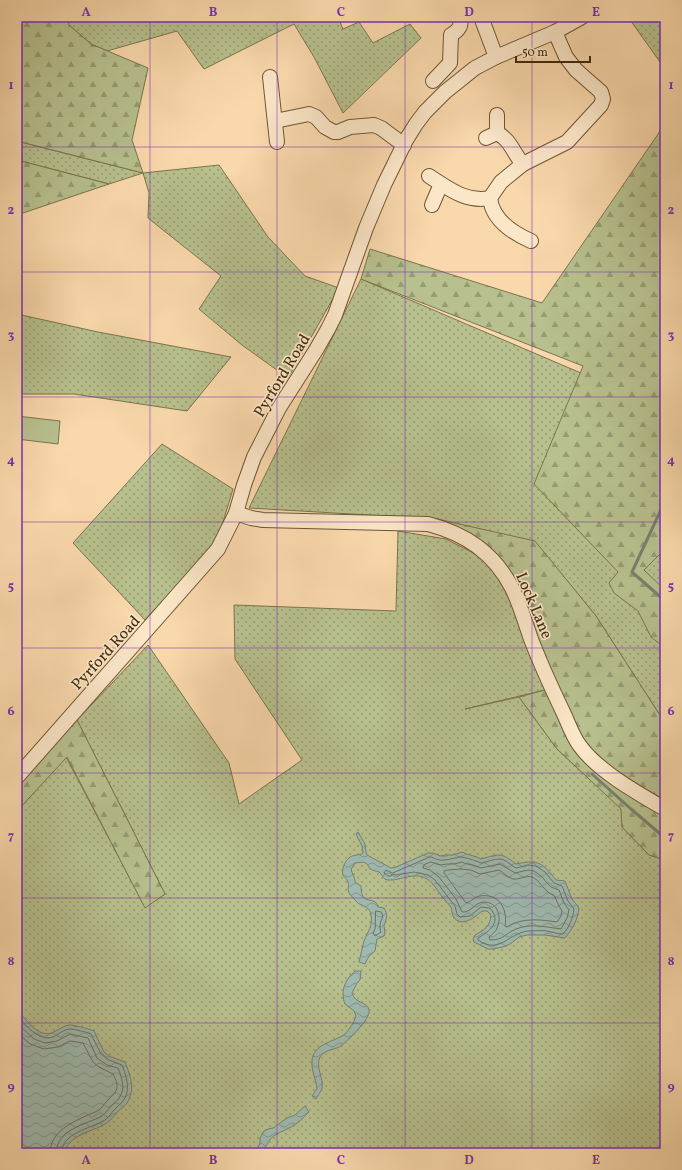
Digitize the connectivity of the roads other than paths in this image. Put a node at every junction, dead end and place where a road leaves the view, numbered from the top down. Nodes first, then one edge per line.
1 (460, 17) edge
2 (481, 17) edge
3 (582, 17) edge
4 (554, 32) junction
5 (496, 57) junction
6 (270, 77) dead end
7 (433, 81) dead end
8 (497, 115) dead end
9 (275, 120) junction
10 (277, 142) dead end
11 (404, 145) junction
12 (523, 164) junction
13 (428, 176) dead end
14 (441, 184) junction
15 (490, 198) junction
16 (432, 205) dead end
17 (523, 240) dead end
18 (236, 513) junction
19 (17, 777) edge
20 (665, 809) edge

1 - 7 street
2 - 5 street
3 - 4 street, Pyrford Road
4 - 5 street, Pyrford Road
4 - 12 street
5 - 11 street, Pyrford Road
6 - 9 street
8 - 12 street
9 - 10 street
9 - 11 street
11 - 18 street, Pyrford Road
12 - 15 street
13 - 14 street
14 - 15 street
14 - 16 street
15 - 17 street
18 - 19 street, Pyrford Road
18 - 20 street, Lock Lane

